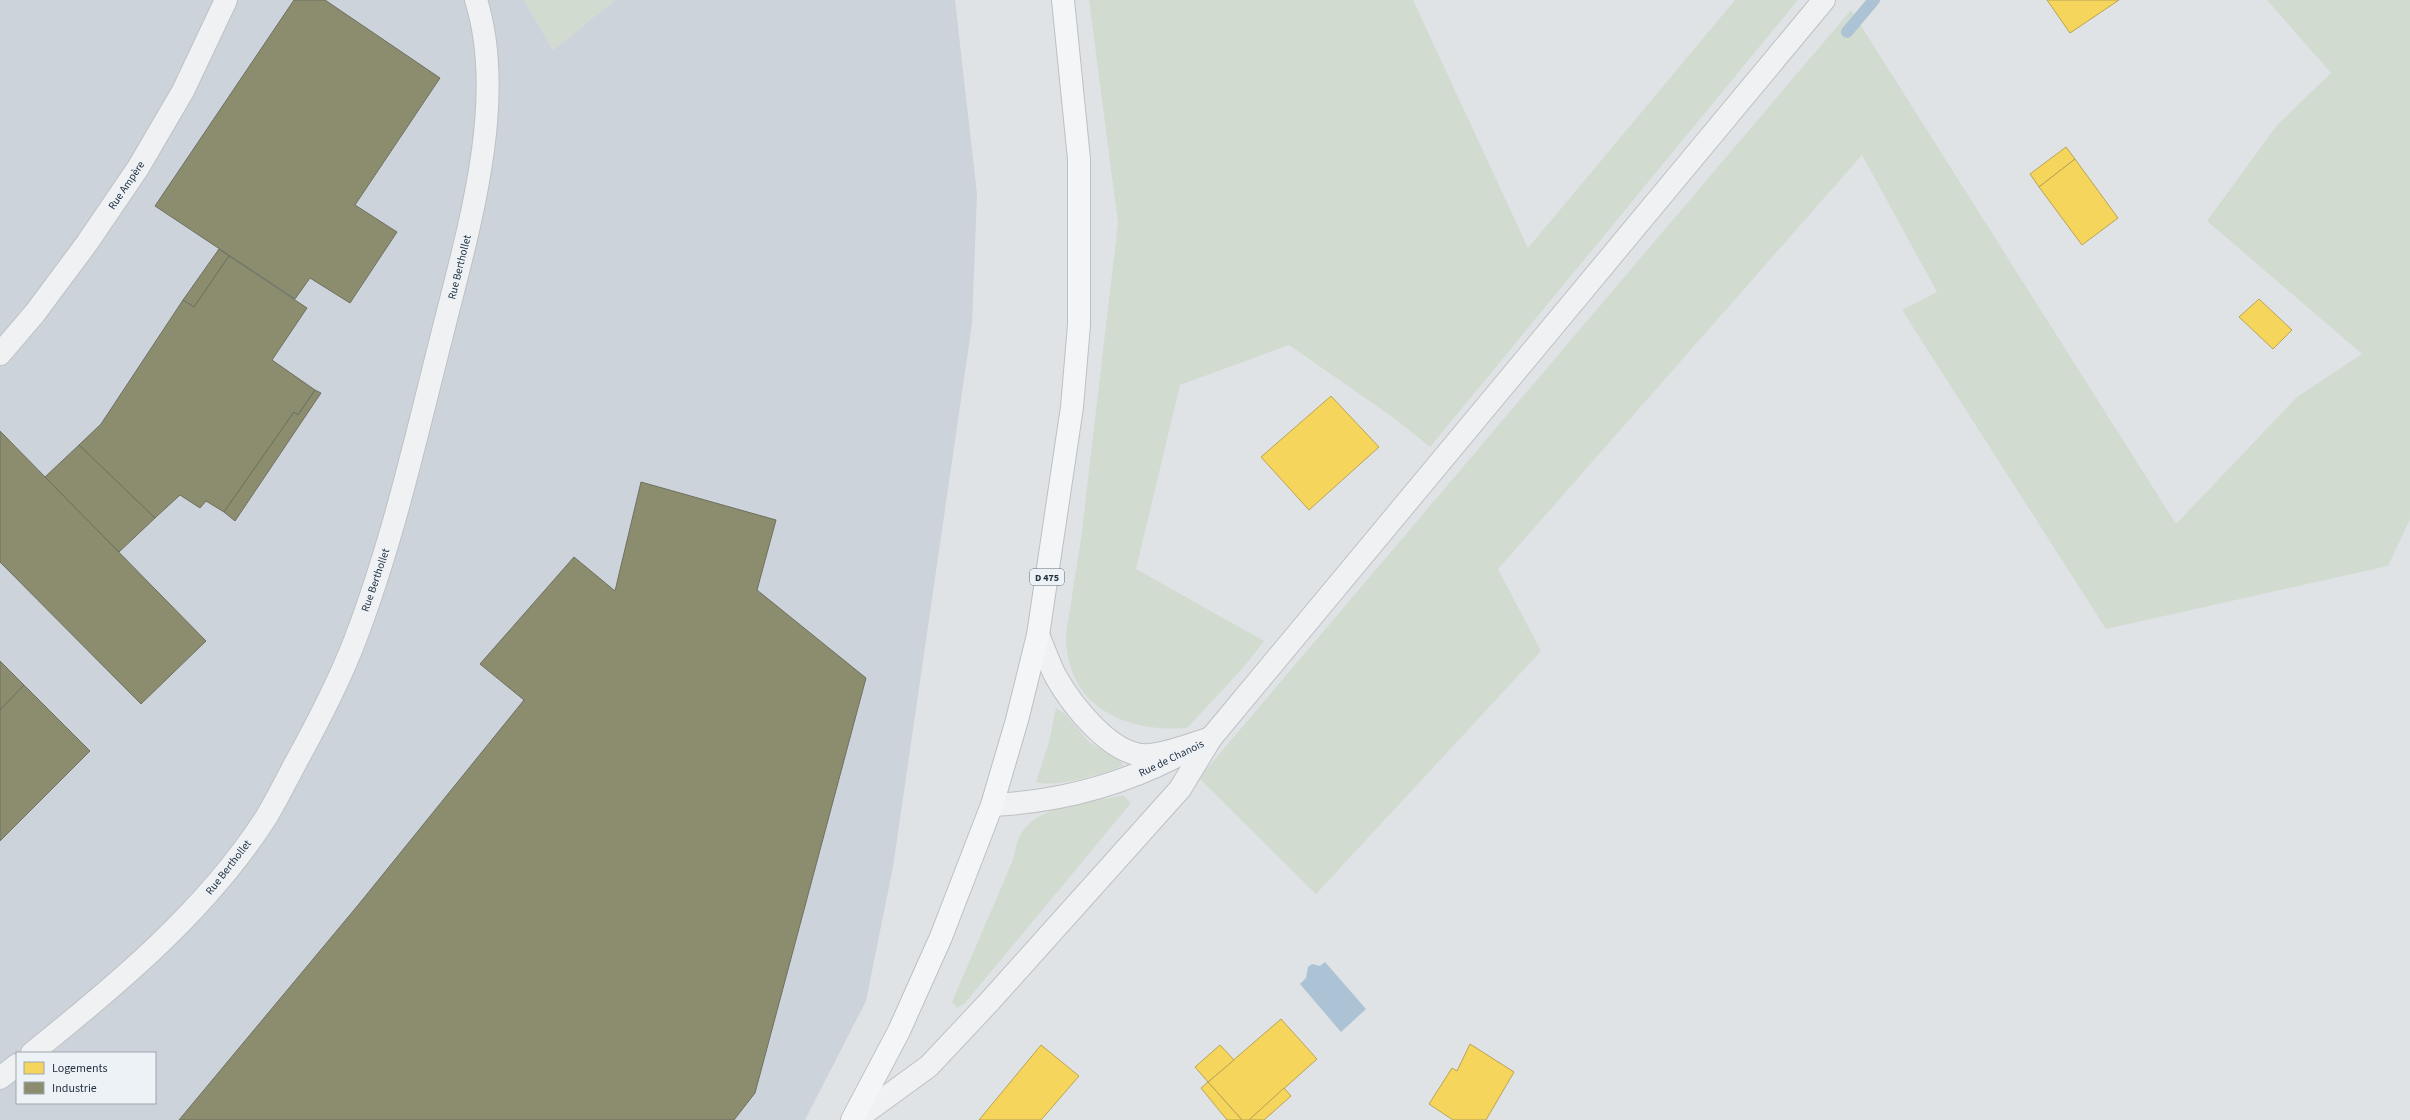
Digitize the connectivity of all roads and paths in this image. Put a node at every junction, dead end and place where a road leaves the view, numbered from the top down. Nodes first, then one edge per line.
1 (226, 0) edge
2 (476, 0) edge
3 (1063, 0) edge
4 (1824, 0) edge
5 (0, 354) edge
6 (1038, 635) junction
7 (1211, 738) junction
8 (992, 806) junction
9 (33, 1052) edge
10 (16, 1066) edge
11 (0, 1078) edge
12 (854, 1120) edge

1 - 5 street, Rue Ampère
2 - 9 street, Rue Berthollet
3 - 6 main road, D 475
4 - 7 street
6 - 7 street, Rue de Chanois
6 - 8 main road, D 475
7 - 8 street, Rue de Chanois
7 - 12 street
8 - 12 main road, D 475
10 - 11 street

